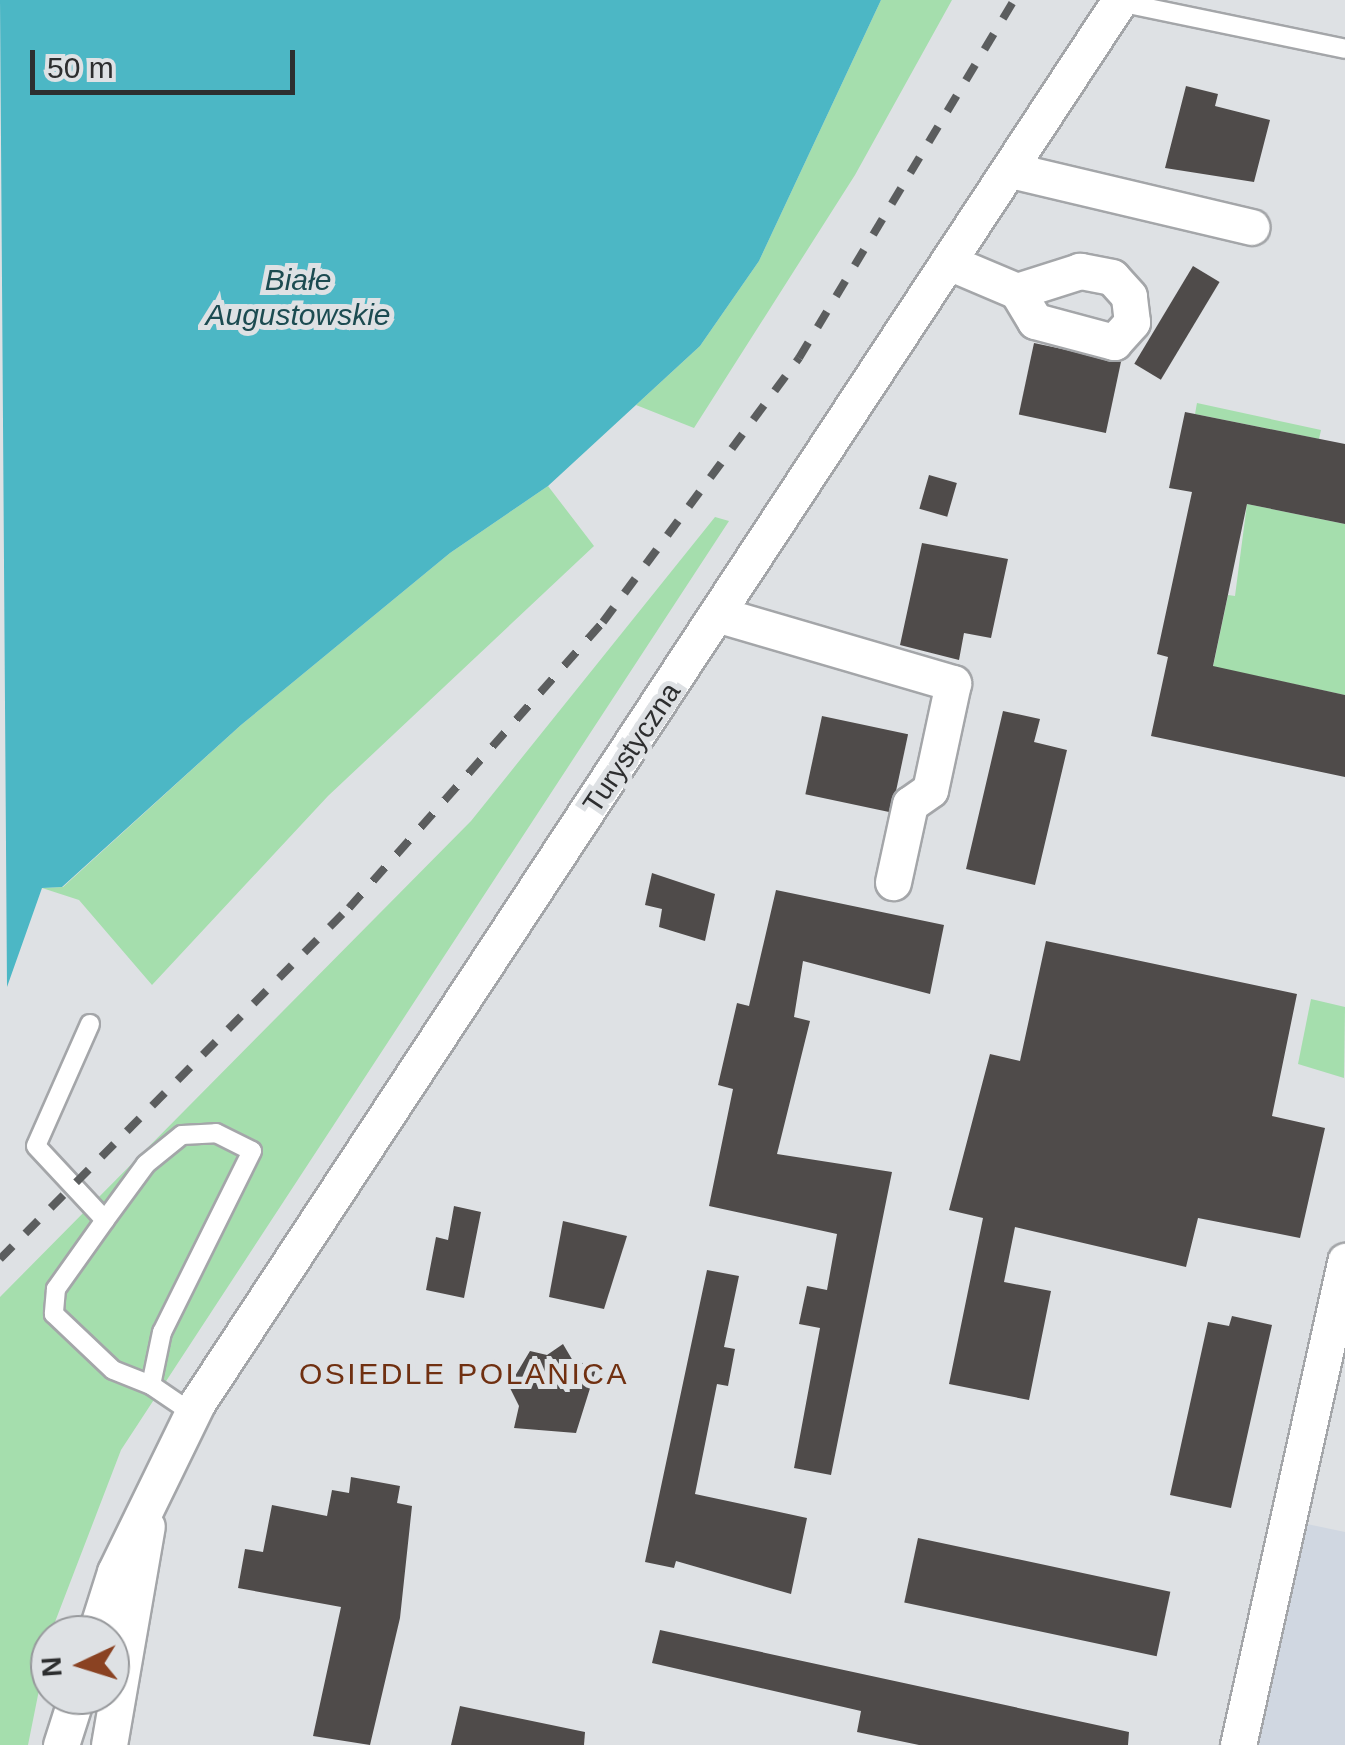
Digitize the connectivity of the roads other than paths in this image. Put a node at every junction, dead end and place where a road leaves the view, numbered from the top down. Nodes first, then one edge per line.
1 (1120, 1) edge
2 (1345, 50) edge
3 (1015, 171) junction
4 (1251, 227) dead end
5 (953, 264) junction
6 (1018, 291) dead end
7 (720, 615) junction
8 (893, 882) dead end
9 (90, 1024) dead end
10 (105, 1220) junction
11 (1345, 1261) edge
12 (151, 1385) junction
13 (192, 1413) junction
14 (150, 1500) junction
15 (103, 1615) edge
16 (71, 1715) edge
17 (61, 1745) edge
18 (109, 1745) edge
19 (1238, 1745) edge

1 - 2 lane
1 - 3 street, Turystyczna
3 - 4 street
3 - 5 street, Turystyczna
5 - 6 street
5 - 7 street, Turystyczna
7 - 8 street
7 - 13 street, Turystyczna
9 - 10 lane
10 - 12 lane
10 - 12 lane
11 - 19 street
12 - 13 lane
13 - 14 street, Turystyczna
14 - 15 street, Turystyczna
14 - 18 street, Turystyczna
16 - 17 street

